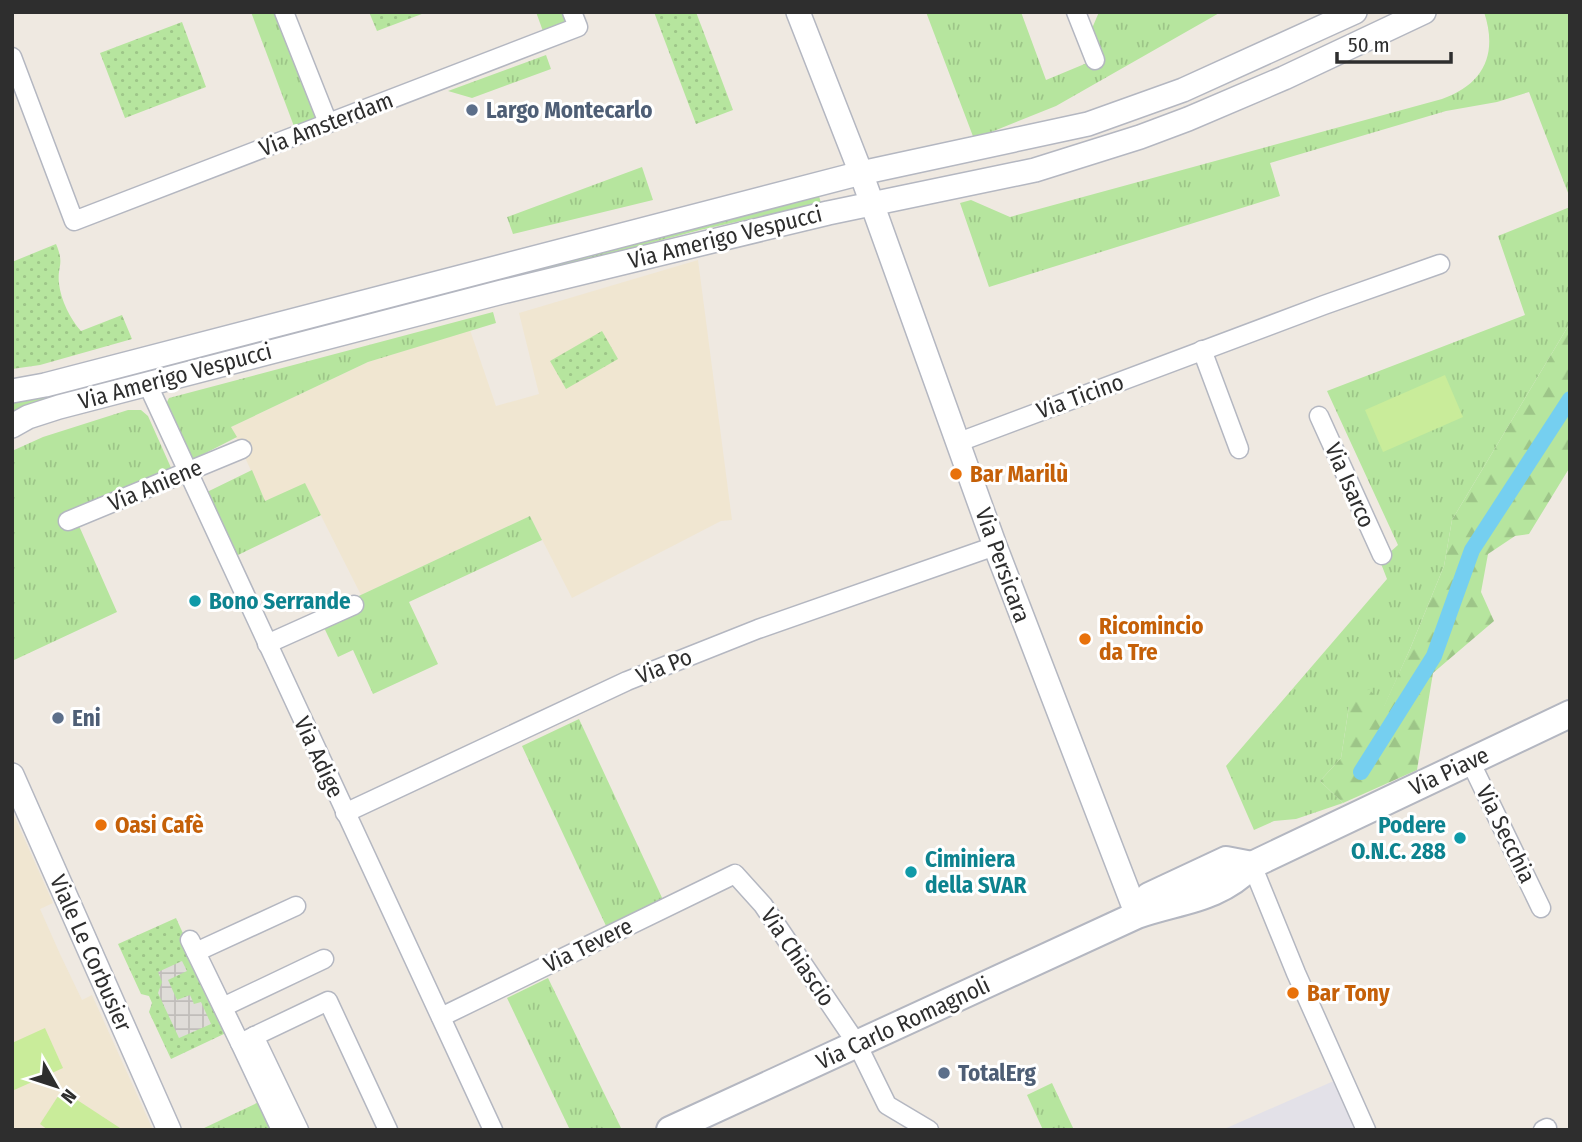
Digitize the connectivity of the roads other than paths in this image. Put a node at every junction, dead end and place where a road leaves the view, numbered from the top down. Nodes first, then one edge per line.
1 (284, 12) edge
2 (798, 12) edge
3 (813, 12) edge
4 (1076, 12) edge
5 (1355, 12) edge
6 (1424, 12) edge
7 (575, 20) edge
8 (12, 57) edge
9 (1096, 60) dead end
10 (328, 123) junction
11 (861, 173) junction
12 (871, 202) junction
13 (1440, 264) dead end
14 (1202, 350) junction
15 (147, 383) junction
16 (12, 391) edge
17 (1319, 416) dead end
18 (12, 426) edge
19 (959, 442) junction
20 (242, 449) dead end
21 (1239, 449) dead end
22 (188, 472) junction
23 (68, 522) dead end
24 (995, 546) junction
25 (1382, 555) dead end
26 (354, 605) dead end
27 (267, 644) junction
28 (1570, 714) edge
29 (1470, 761) junction
30 (12, 775) edge
31 (345, 813) junction
32 (1252, 864) junction
33 (735, 874) joint
34 (296, 906) dead end
35 (1541, 908) dead end
36 (1137, 915) junction
37 (324, 959) dead end
38 (223, 1007) junction
39 (441, 1017) junction
40 (247, 1040) junction
41 (857, 1044) junction
42 (169, 1130) edge
43 (281, 1130) edge
44 (299, 1130) edge
45 (388, 1130) edge
46 (493, 1130) edge
47 (670, 1130) edge
48 (929, 1130) edge
49 (1366, 1130) edge

1 - 10 street
2 - 11 street
3 - 11 street
4 - 9 street
5 - 11 street, Via Amerigo Vespucci
6 - 12 street, Via Amerigo Vespucci
7 - 10 street, Via Amsterdam
8 - 10 street, Via Amsterdam
11 - 12 street, Via Persicara
11 - 16 street, Via Amerigo Vespucci
12 - 15 street, Via Amerigo Vespucci
12 - 19 street, Via Persicara
13 - 14 street, Via Ticino
14 - 19 street, Via Ticino
14 - 21 street
15 - 18 street, Via Amerigo Vespucci
15 - 22 street, Via Adige
17 - 25 street, Via Isarco
19 - 24 street, Via Persicara
20 - 22 street, Via Aniene
22 - 23 street, Via Aniene
22 - 27 street, Via Adige
24 - 31 street, Via Po
24 - 36 street, Via Persicara
26 - 27 street
27 - 31 street, Via Adige
28 - 29 main road, Via Piave
29 - 32 main road, Via Piave
29 - 35 street, Via Secchia
30 - 42 street, Viale Le Corbusier
31 - 39 street, Via Adige
32 - 36 main road, Via Piave
32 - 49 street
33 - 39 street, Via Tevere
33 - 41 street, Via Chiascio
34 - 38 street
36 - 41 main road, Via Carlo Romagnoli
37 - 38 street
38 - 40 street
39 - 46 street, Via Adige
40 - 43 street
40 - 44 street
40 - 45 street
41 - 47 main road, Via Carlo Romagnoli
41 - 48 street, Via Chiascio

